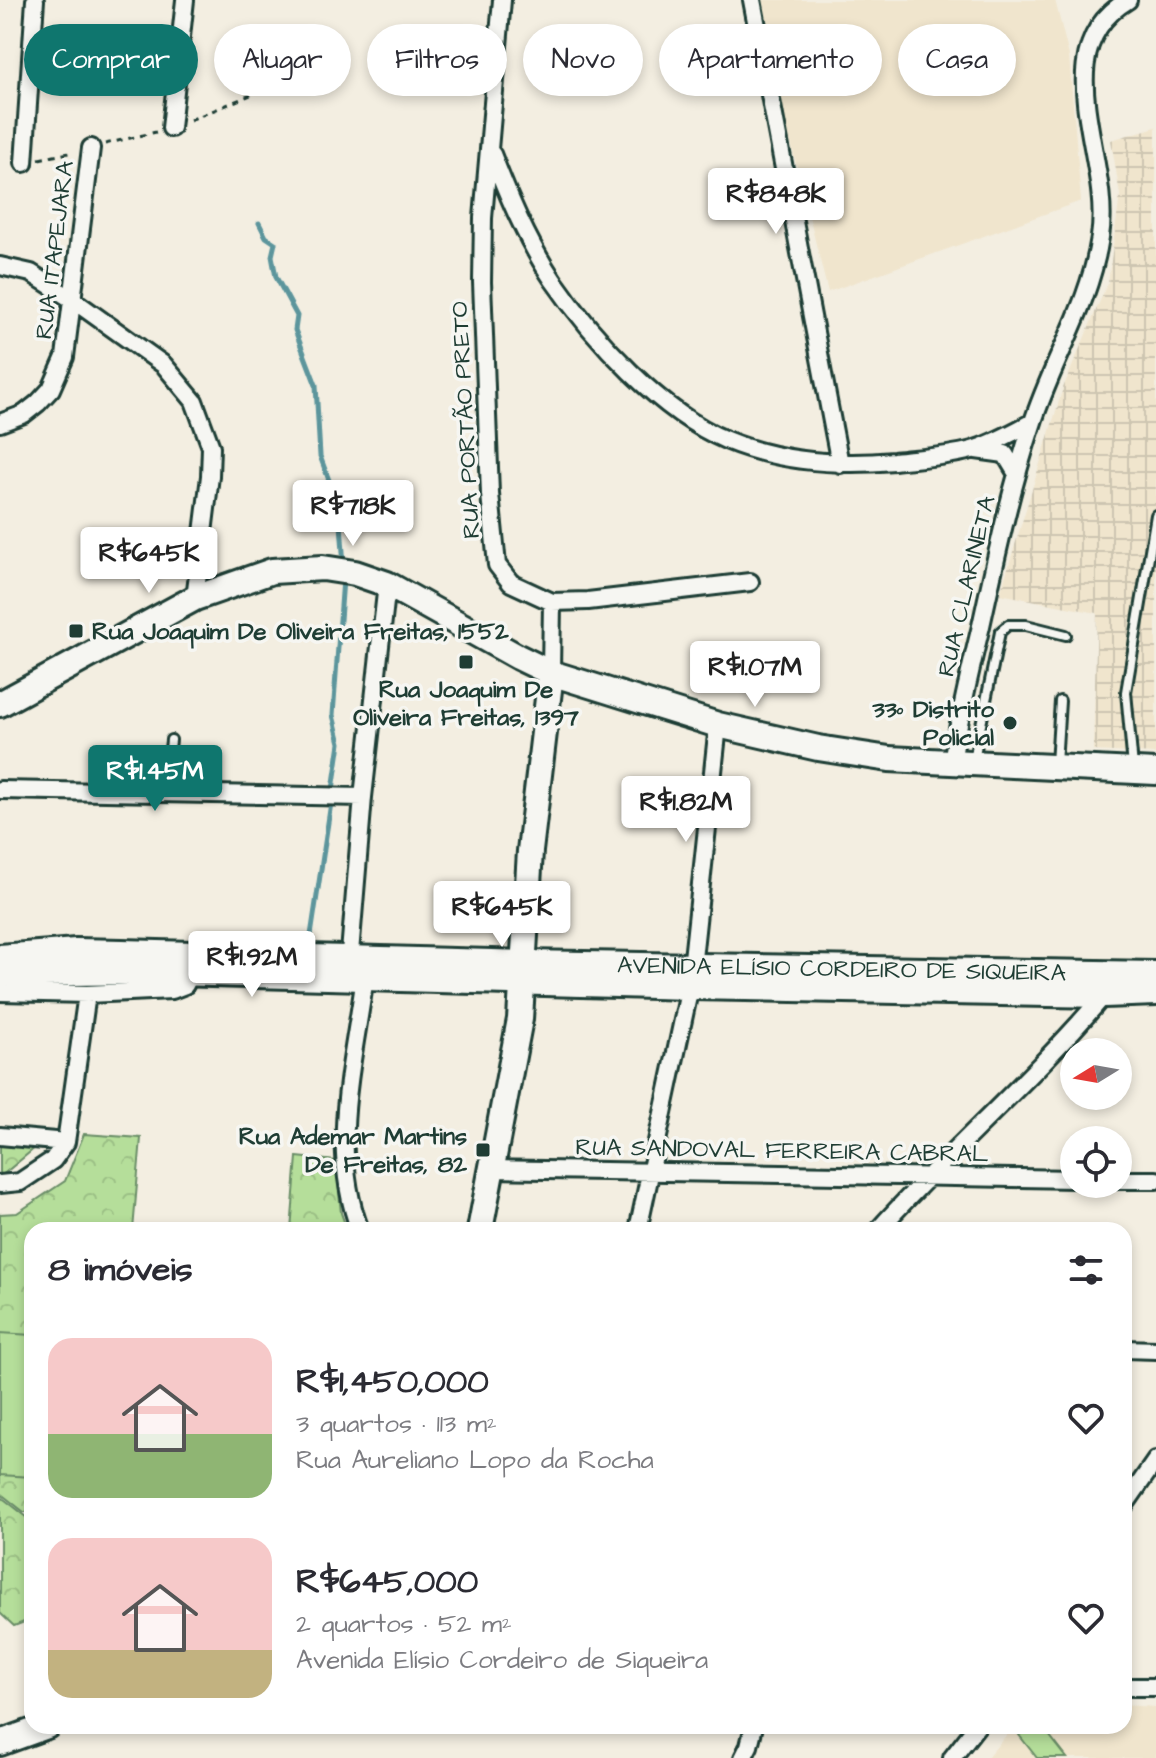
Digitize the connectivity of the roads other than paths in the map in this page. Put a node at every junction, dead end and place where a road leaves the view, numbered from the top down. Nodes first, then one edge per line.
1 (35, 0) edge
2 (185, 0) edge
3 (502, 0) edge
4 (752, 0) edge
5 (1128, 0) edge
6 (171, 128) road end
7 (91, 148) road end
8 (490, 149) junction
9 (24, 163) road end
10 (511, 204) junction
11 (483, 218) junction
12 (0, 266) edge
13 (73, 300) junction
14 (1033, 422) junction
15 (0, 423) edge
16 (974, 449) junction
17 (840, 464) junction
18 (1017, 474) junction
19 (1156, 515) edge
20 (380, 581) junction
21 (750, 582) dead end
22 (195, 598) junction
23 (552, 602) junction
24 (1066, 635) dead end
25 (551, 673) junction
26 (1060, 701) dead end
27 (0, 704) edge
28 (718, 725) junction
29 (171, 740) dead end
30 (962, 763) junction
31 (1056, 768) junction
32 (1145, 772) edge
33 (0, 790) edge
34 (165, 793) junction
35 (356, 796) junction
36 (357, 968) junction
37 (0, 971) edge
38 (191, 973) junction
39 (525, 973) junction
40 (1156, 974) edge
41 (691, 977) junction
42 (1105, 985) junction
43 (1156, 993) edge
44 (87, 994) junction
45 (0, 1136) edge
46 (66, 1142) junction
47 (490, 1169) junction
48 (650, 1172) junction
49 (926, 1177) junction
50 (1060, 1179) edge
51 (1132, 1180) edge
52 (1156, 1180) edge
53 (0, 1184) edge
54 (357, 1222) edge
55 (481, 1222) edge
56 (640, 1222) edge
57 (885, 1222) edge
58 (1132, 1349) edge
59 (1156, 1350) edge
60 (1156, 1460) edge
61 (1132, 1494) edge
62 (1132, 1687) edge
63 (1156, 1687) edge
64 (25, 1734) edge
65 (752, 1734) edge
66 (971, 1734) edge
67 (0, 1743) edge
68 (743, 1758) edge
69 (952, 1758) edge

1 - 9 street
2 - 6 street
3 - 8 street, RUA PORTÃO PRETO
4 - 17 street
5 - 14 street, RUA CLARINETA
7 - 13 street, RUA ITAPEJARA
8 - 10 street
8 - 11 street, RUA PORTÃO PRETO
10 - 11 street
10 - 17 street
11 - 23 street, RUA PORTÃO PRETO
12 - 13 street
13 - 15 street, RUA ITAPEJARA
13 - 22 street
14 - 16 street
14 - 18 street, RUA CLARINETA
16 - 17 street
16 - 18 street
18 - 30 street, RUA CLARINETA
19 - 32 lane
20 - 22 street
20 - 25 street
20 - 35 street
21 - 23 street, RUA PORTÃO PRETO
22 - 27 street
23 - 25 street
24 - 30 lane
25 - 28 street
25 - 39 street
26 - 31 lane
28 - 30 street
28 - 41 street
29 - 34 lane
30 - 31 street
31 - 32 street
33 - 34 street
34 - 35 street
35 - 36 street
36 - 37 street, AVENIDA ELÍSIO CORDEIRO DE SIQUEIRA
36 - 38 street, AVENIDA ELÍSIO CORDEIRO DE SIQUEIRA
36 - 39 street, AVENIDA ELÍSIO CORDEIRO DE SIQUEIRA
36 - 54 street
37 - 38 street, AVENIDA ELÍSIO CORDEIRO DE SIQUEIRA
37 - 44 street
38 - 44 street
39 - 41 street, AVENIDA ELÍSIO CORDEIRO DE SIQUEIRA
39 - 47 street
40 - 42 street, AVENIDA ELÍSIO CORDEIRO DE SIQUEIRA
41 - 42 street, AVENIDA ELÍSIO CORDEIRO DE SIQUEIRA
41 - 48 street
42 - 43 street, AVENIDA ELÍSIO CORDEIRO DE SIQUEIRA
42 - 49 street
44 - 46 street
45 - 46 street
46 - 53 street
47 - 48 street, RUA SANDOVAL FERREIRA CABRAL
47 - 55 street
48 - 49 street, RUA SANDOVAL FERREIRA CABRAL
48 - 56 street
49 - 50 street, RUA SANDOVAL FERREIRA CABRAL
49 - 57 street
51 - 52 street
58 - 59 street
60 - 61 street
62 - 63 street
64 - 67 street
65 - 68 street
66 - 69 street

